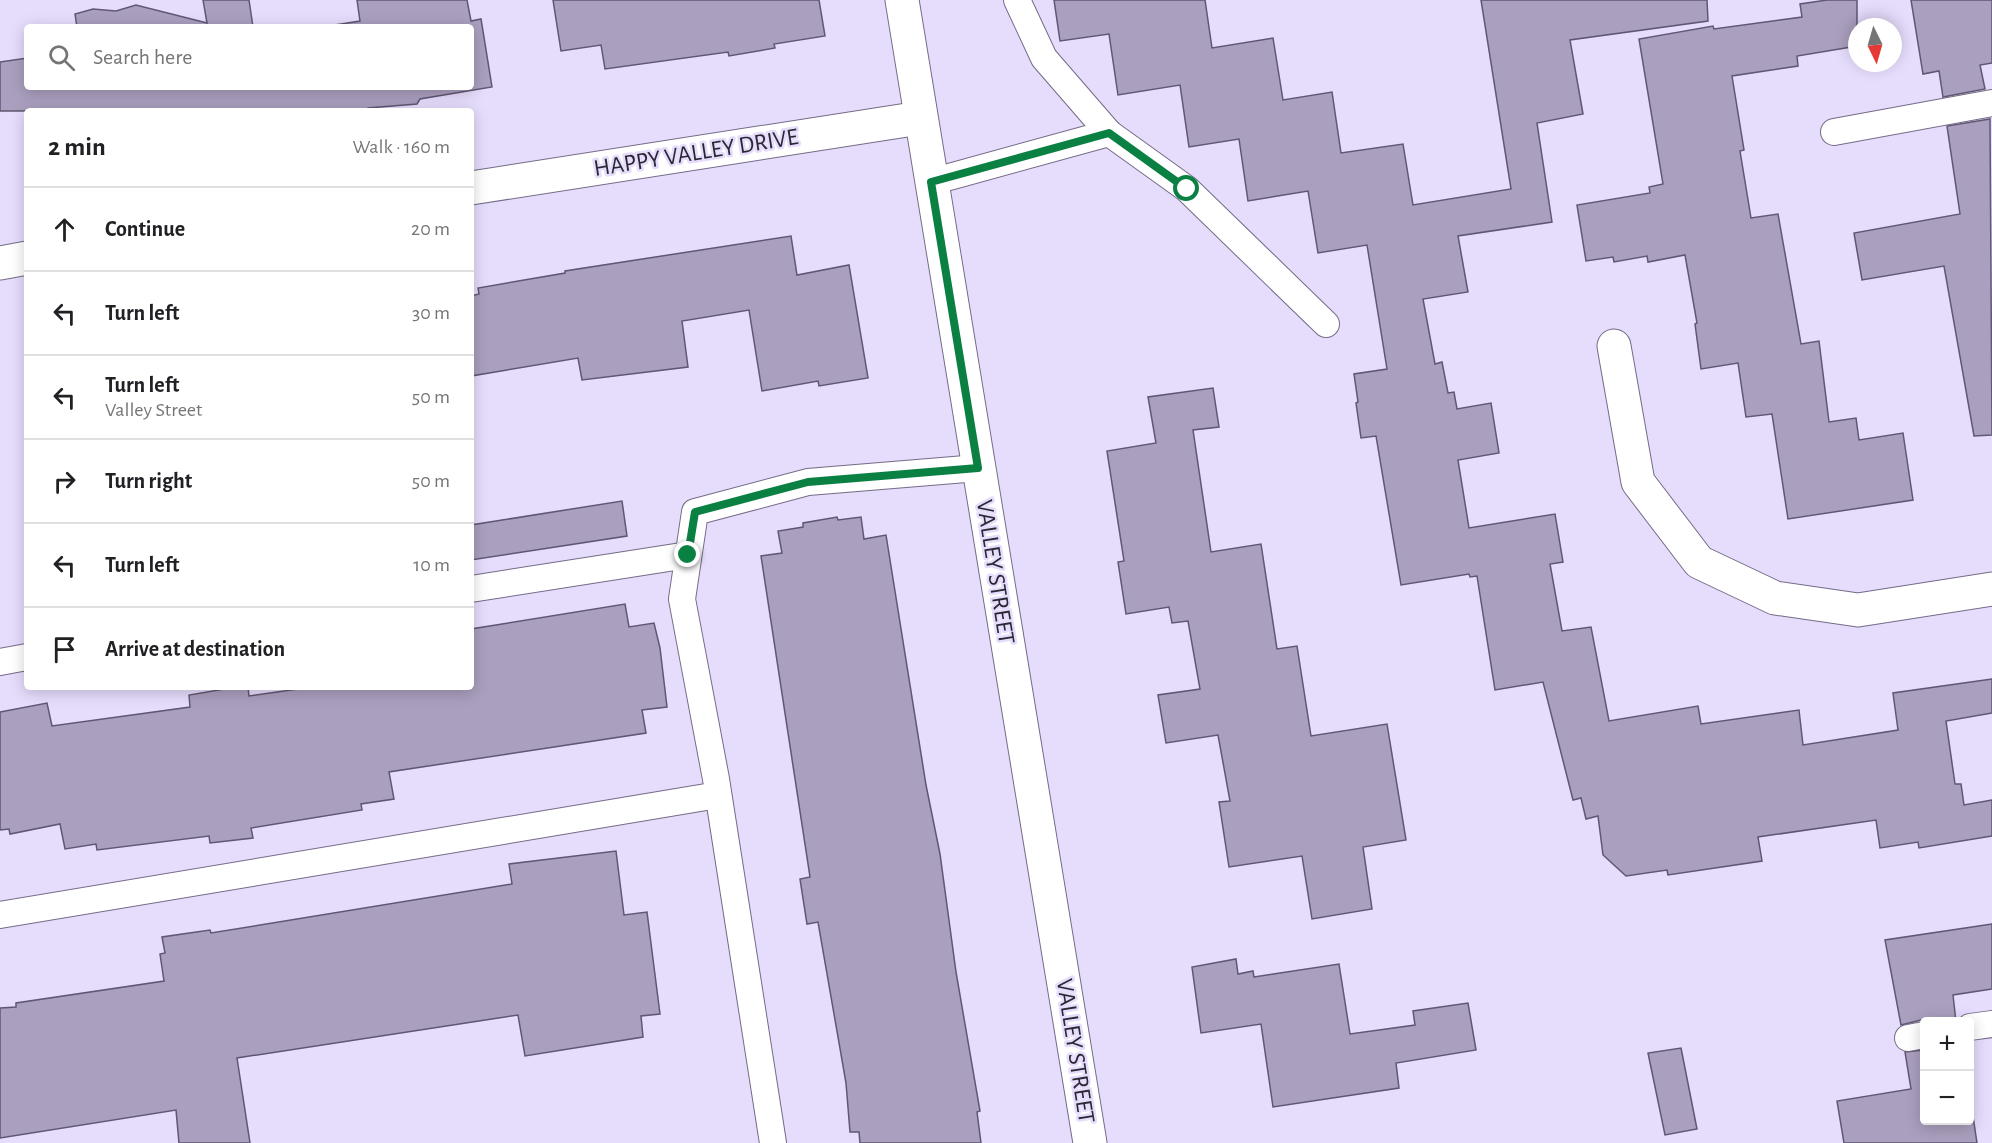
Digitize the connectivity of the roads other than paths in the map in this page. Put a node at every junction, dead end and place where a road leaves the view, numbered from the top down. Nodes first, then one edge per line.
1 (902, 0) edge
2 (1017, 0) edge
3 (1992, 103) edge
4 (920, 118) junction
5 (1834, 132) dead end
6 (1109, 133) junction
7 (931, 182) junction
8 (474, 188) edge
9 (24, 259) edge
10 (0, 263) edge
11 (1326, 324) dead end
12 (1614, 346) dead end
13 (978, 468) junction
14 (688, 555) junction
15 (474, 589) edge
16 (1992, 589) edge
17 (24, 658) edge
18 (0, 662) edge
19 (718, 795) junction
20 (0, 915) edge
21 (1992, 1024) edge
22 (1974, 1026) edge
23 (773, 1143) edge
24 (1090, 1143) edge

1 - 4 street, VALLEY STREET
2 - 6 lane
3 - 5 lane
4 - 7 street, VALLEY STREET
4 - 8 street, HAPPY VALLEY DRIVE
6 - 7 lane
6 - 11 lane
7 - 13 street, VALLEY STREET
9 - 10 street
12 - 16 street
13 - 14 lane
13 - 24 street, VALLEY STREET
14 - 15 lane
14 - 19 lane
17 - 18 lane
19 - 20 lane
19 - 23 lane
21 - 22 lane

